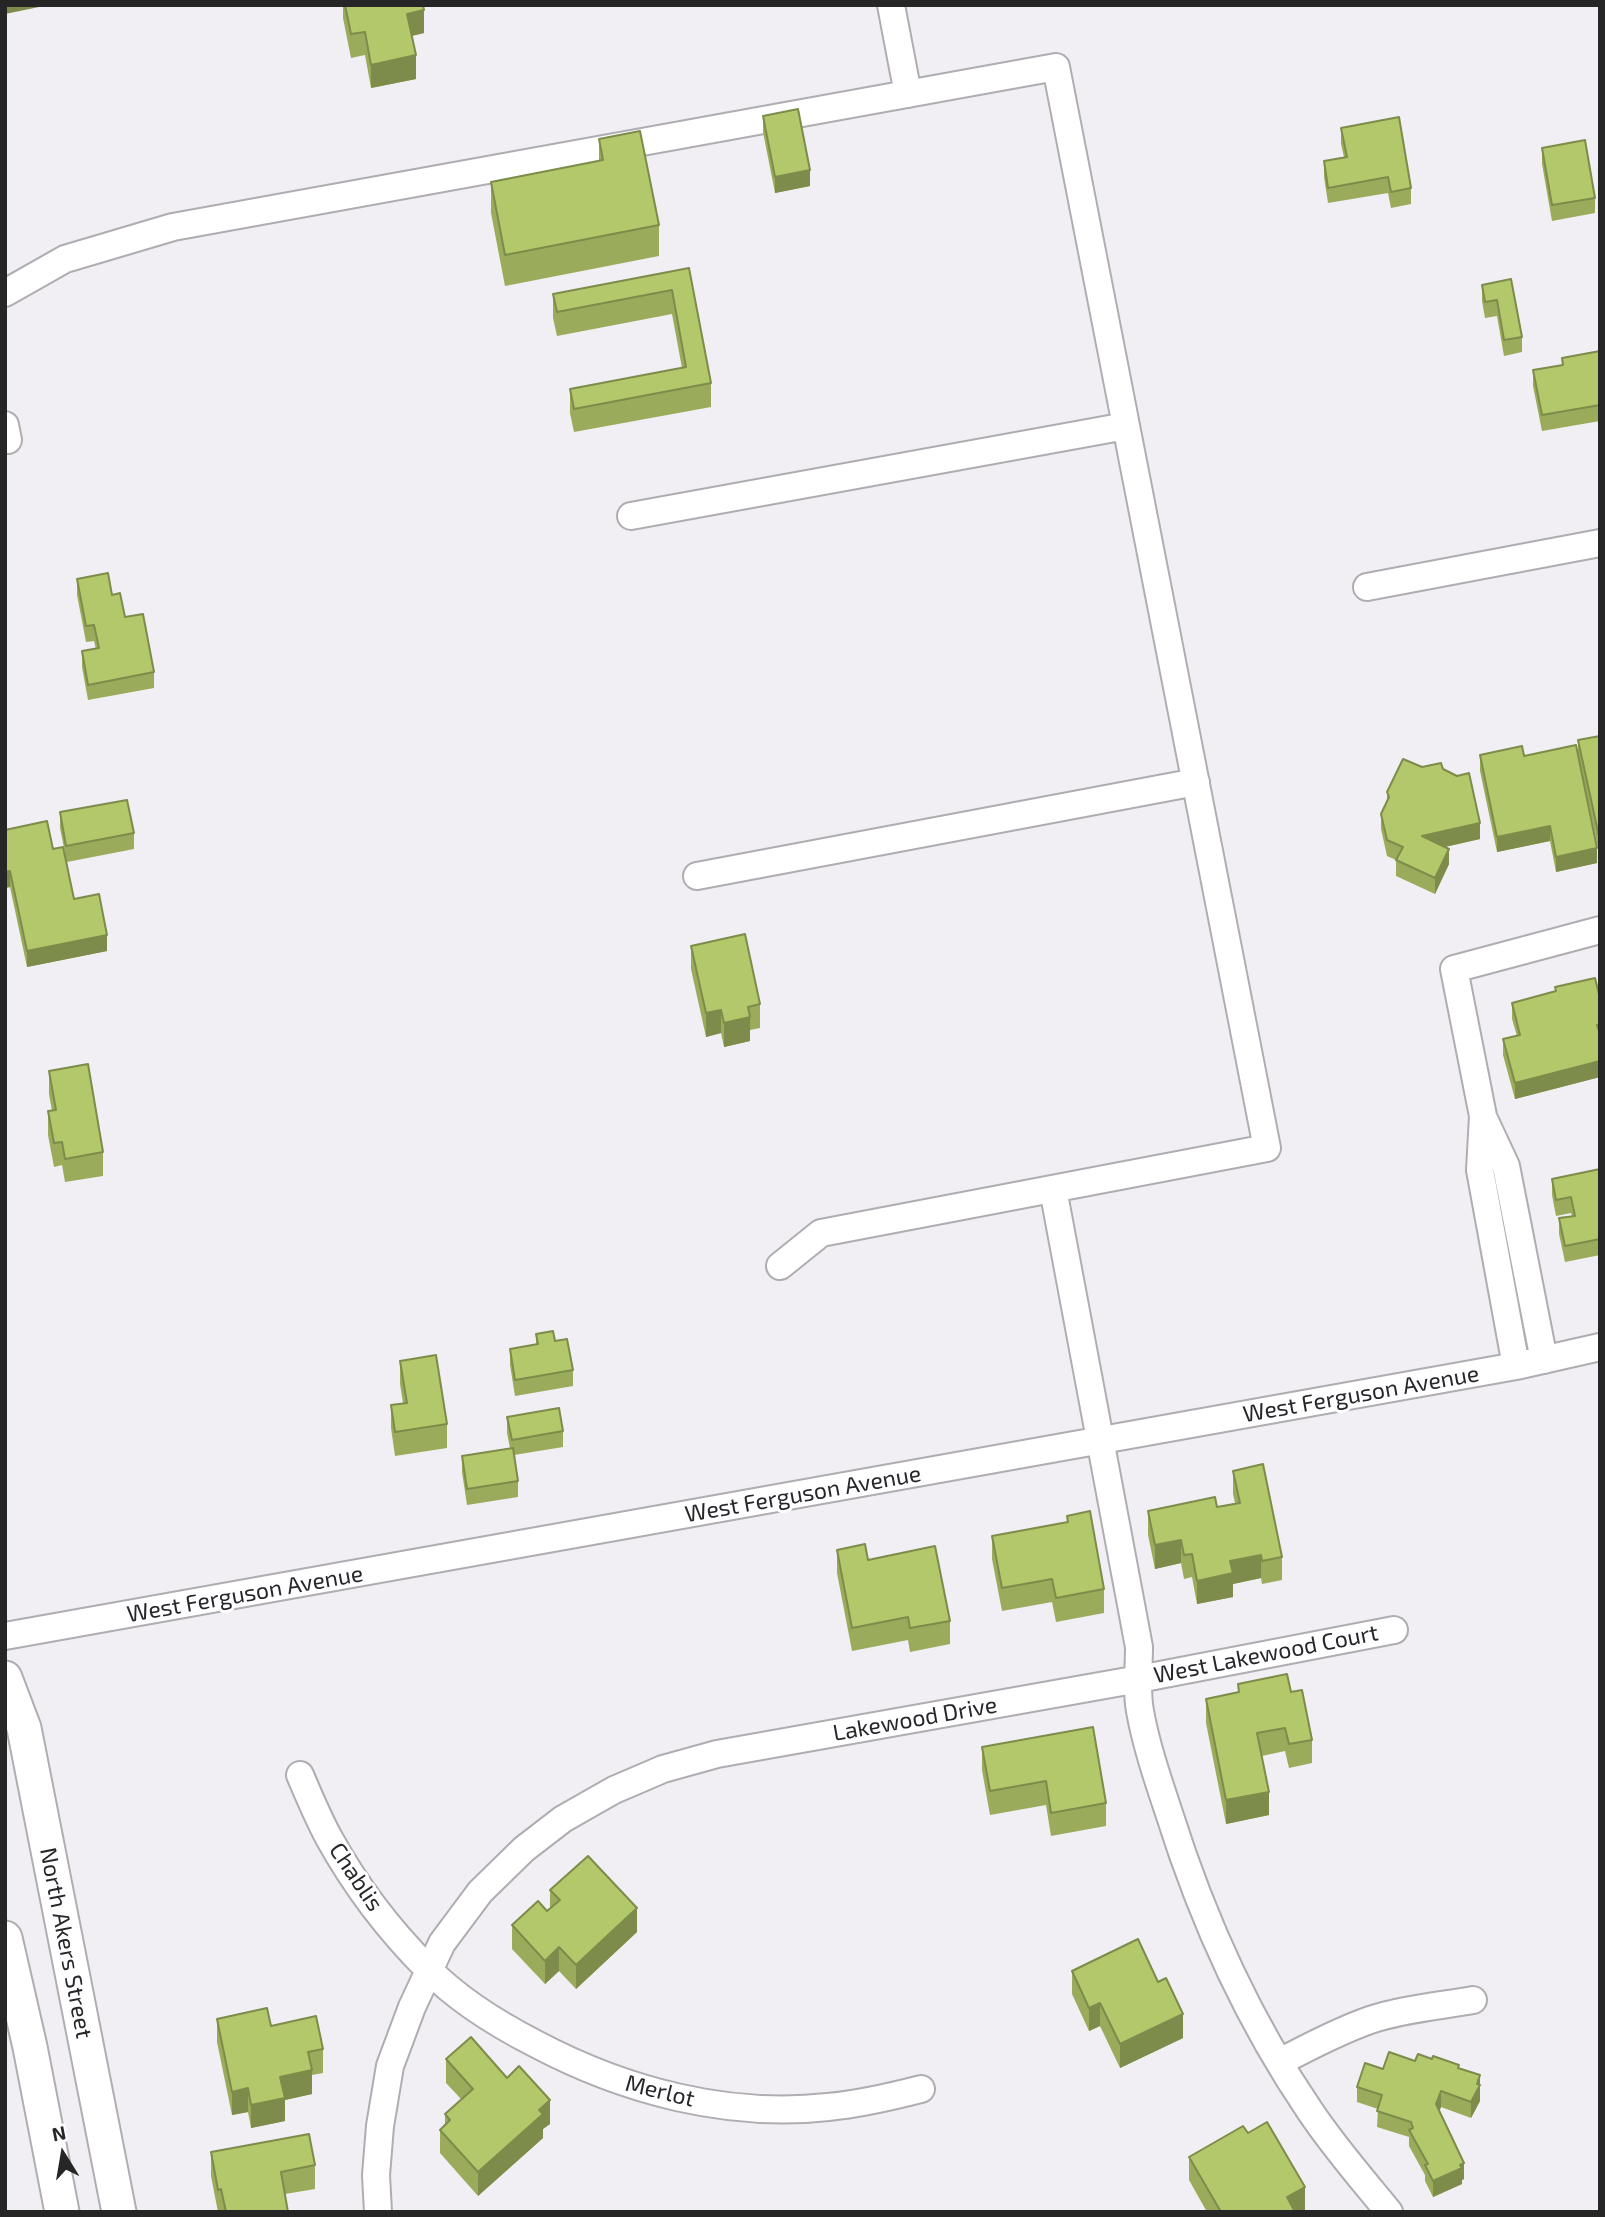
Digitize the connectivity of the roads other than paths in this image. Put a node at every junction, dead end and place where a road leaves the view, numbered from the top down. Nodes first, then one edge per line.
1 (891, 5) edge
2 (908, 94) junction
3 (5, 293) edge
4 (1126, 426) junction
5 (631, 516) dead end
6 (1600, 543) edge
7 (1367, 587) dead end
8 (1196, 782) junction
9 (696, 876) dead end
10 (1600, 930) edge
11 (1483, 1116) junction
12 (1053, 1189) junction
13 (780, 1266) dead end
14 (1600, 1348) edge
15 (1544, 1360) junction
16 (1516, 1366) junction
17 (1101, 1441) junction
18 (1394, 1630) dead end
19 (5, 1636) edge
20 (5, 1678) edge
21 (1139, 1679) junction
22 (300, 1775) dead end
23 (5, 1938) edge
24 (428, 1969) junction
25 (1473, 2000) dead end
26 (1280, 2062) junction
27 (921, 2089) dead end
28 (62, 2212) edge
29 (119, 2212) edge
30 (379, 2212) edge
31 (1389, 2212) edge

1 - 2 street
2 - 3 street
2 - 4 street
4 - 5 street
4 - 8 street
6 - 7 street
8 - 9 street
8 - 12 street
10 - 11 street
11 - 15 street
11 - 16 street
12 - 13 street
12 - 17 street
14 - 15 street, West Ferguson Avenue
15 - 16 street, West Ferguson Avenue
16 - 17 street, West Ferguson Avenue
17 - 19 street, West Ferguson Avenue
17 - 21 street
18 - 21 street, West Lakewood Court
20 - 29 main road, North Akers Street
21 - 24 street, Lakewood Drive
21 - 26 street
22 - 24 street, Chablis
23 - 28 main road
24 - 27 street, Merlot
24 - 30 street, Lakewood Drive
25 - 26 street
26 - 31 street

